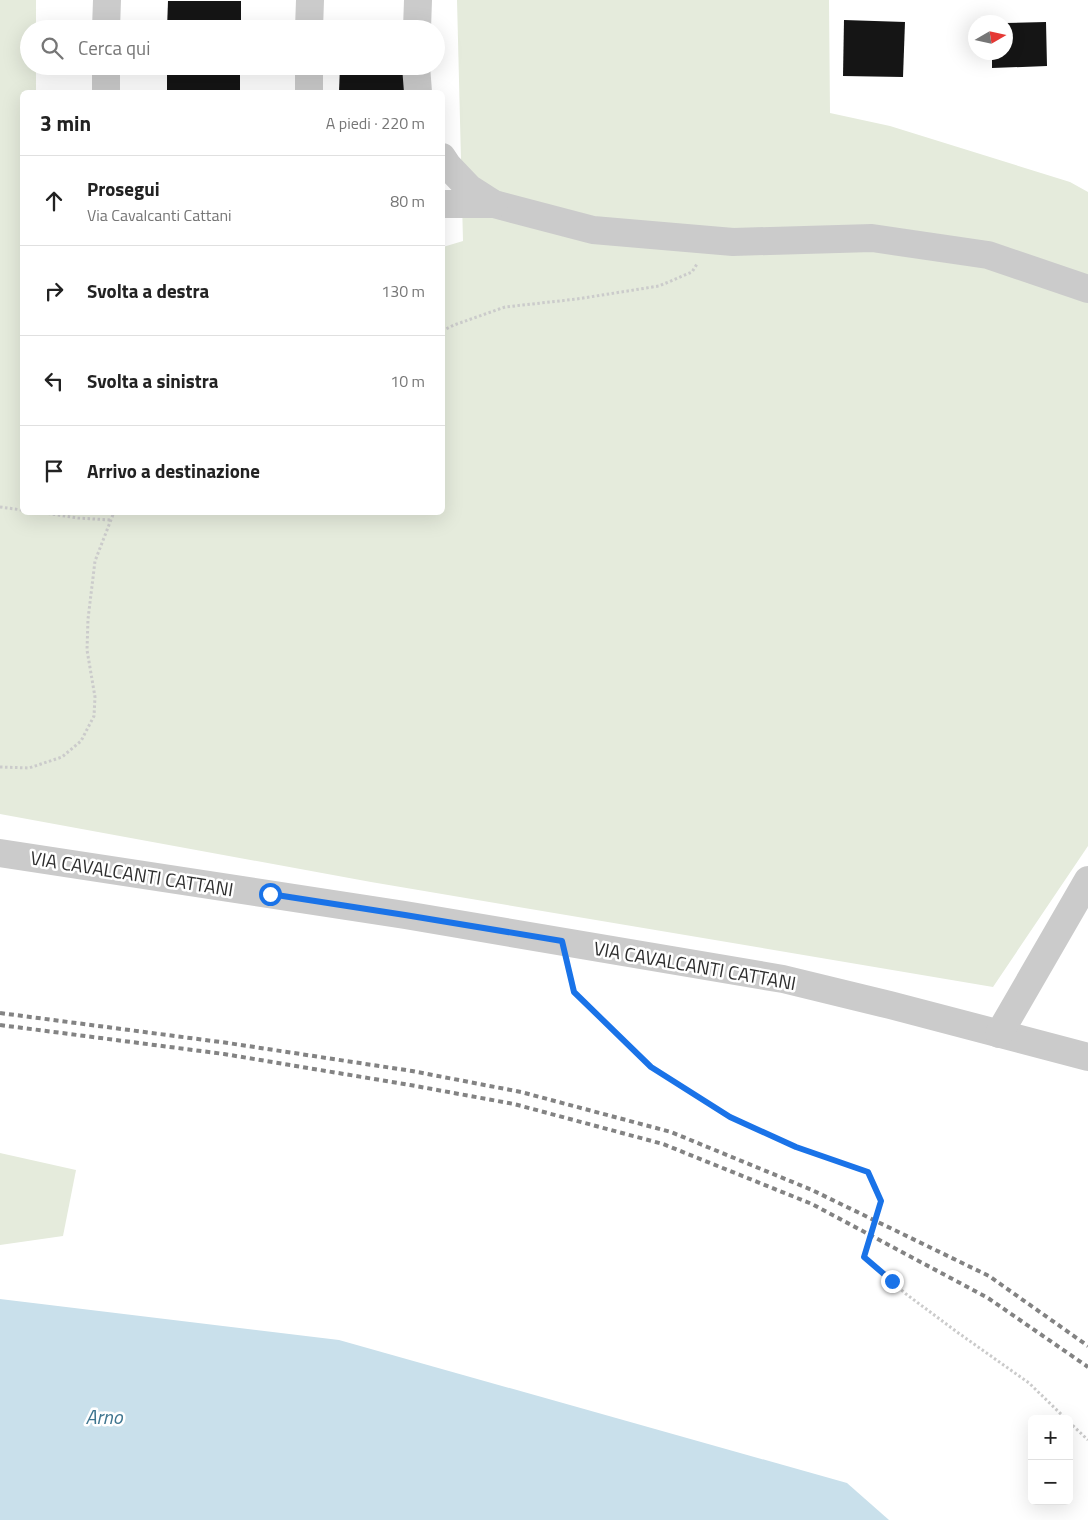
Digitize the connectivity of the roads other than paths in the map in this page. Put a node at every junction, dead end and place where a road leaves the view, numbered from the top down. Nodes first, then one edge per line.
1 (107, 0) edge
2 (310, 0) edge
3 (418, 0) edge
4 (106, 20) edge
5 (310, 20) edge
6 (417, 20) edge
7 (106, 75) edge
8 (309, 75) edge
9 (417, 75) edge
10 (106, 90) edge
11 (309, 90) edge
12 (418, 90) edge
13 (445, 162) edge
14 (445, 204) edge
15 (494, 204) junction
16 (1088, 289) edge
17 (0, 853) edge
18 (1088, 880) edge
19 (999, 1034) junction
20 (1088, 1057) edge

1 - 4 street
2 - 5 street
3 - 6 street
7 - 10 street
8 - 11 street
9 - 12 street
13 - 15 street
14 - 15 street
15 - 16 street
17 - 19 street, VIA CAVALCANTI CATTANI
18 - 19 street
19 - 20 street, VIA CAVALCANTI CATTANI

